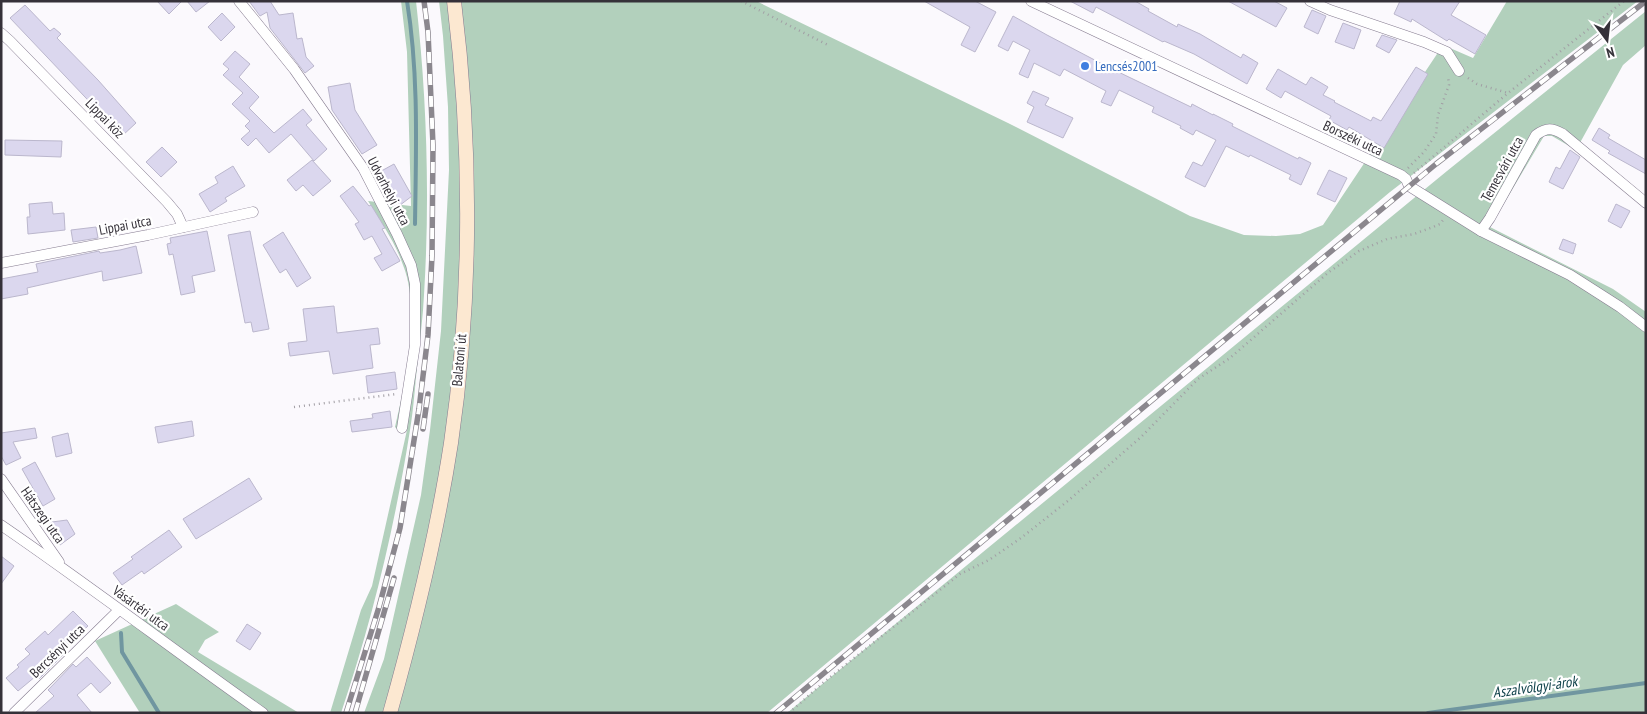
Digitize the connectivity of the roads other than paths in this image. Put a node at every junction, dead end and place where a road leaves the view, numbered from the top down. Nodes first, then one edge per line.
1 (239, 1) edge
2 (454, 1) edge
3 (1031, 1) edge
4 (1310, 1) edge
5 (1, 33) edge
6 (1459, 71) road end
7 (1646, 203) edge
8 (253, 212) dead end
9 (184, 227) junction
10 (1481, 231) junction
11 (1, 263) edge
12 (1646, 327) edge
13 (402, 428) dead end
14 (1, 479) edge
15 (1, 525) edge
16 (62, 567) junction
17 (119, 610) junction
18 (14, 713) edge
19 (263, 713) edge
20 (390, 713) edge

1 - 13 street, Udvarhelyi utca
2 - 20 main road, Balatoni út
3 - 10 street, Borszéki utca
4 - 6 street
5 - 9 street, Lippai köz
7 - 10 street, Temesvári utca
8 - 9 street, Lippai utca
9 - 11 street, Lippai utca
10 - 12 street, Borszéki utca
14 - 16 street, Hátszegi utca
15 - 16 street, Vásártéri utca
16 - 17 street, Vásártéri utca
17 - 18 street, Bercsényi utca
17 - 19 street, Vásártéri utca

